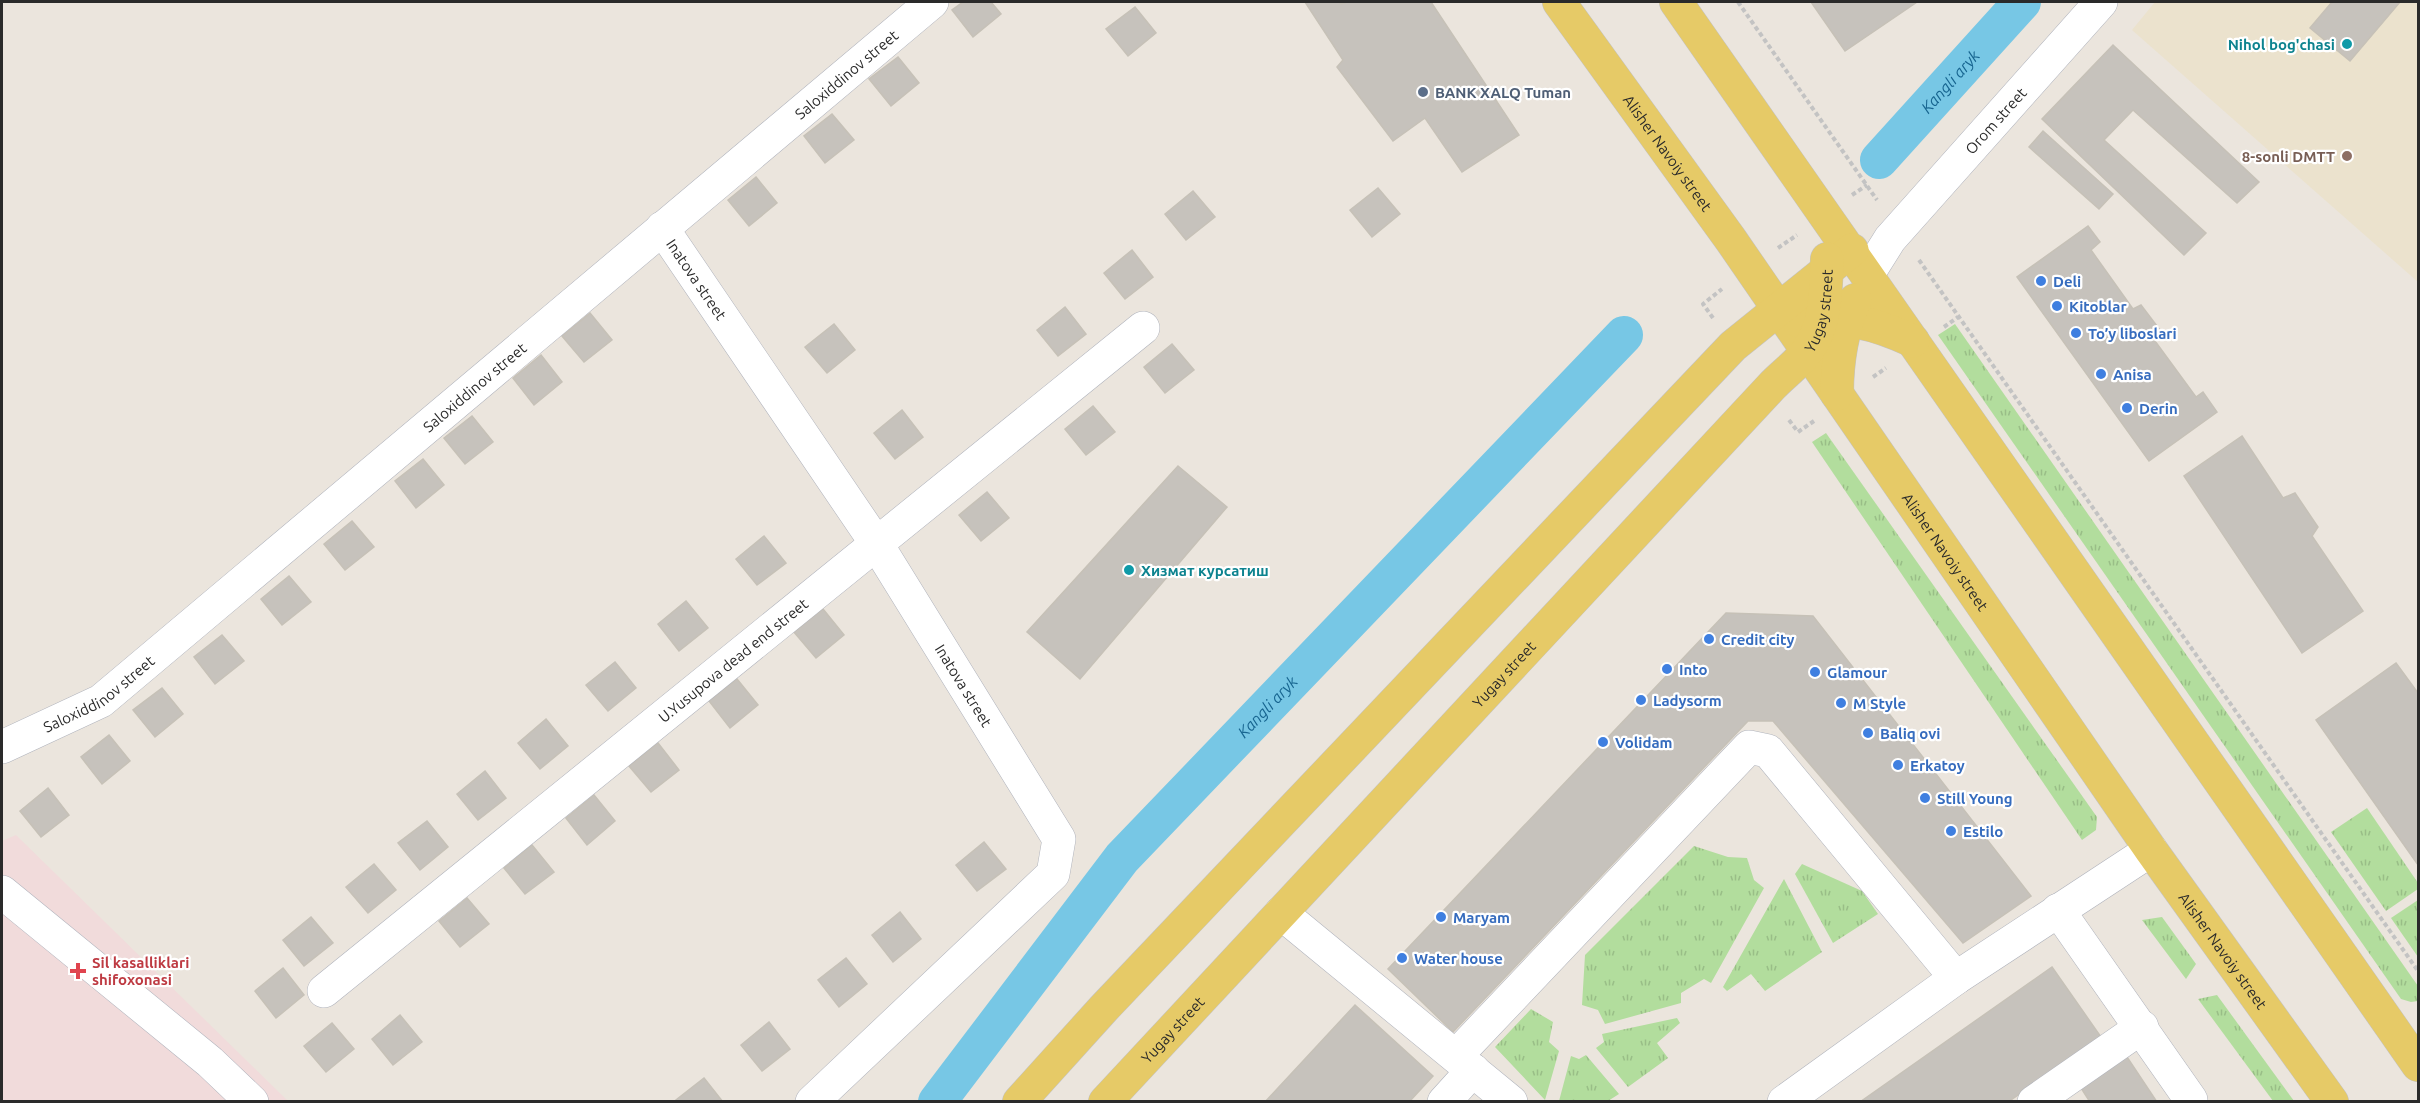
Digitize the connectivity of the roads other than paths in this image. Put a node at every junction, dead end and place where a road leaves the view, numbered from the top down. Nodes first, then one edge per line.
1 (932, 2) edge
2 (1559, 2) edge
3 (1676, 2) edge
4 (2101, 2) edge
5 (1825, 214) junction
6 (662, 228) junction
7 (1860, 262) junction
8 (1827, 271) junction
9 (1783, 316) junction
10 (1834, 318) junction
11 (1143, 328) dead end
12 (1915, 343) junction
13 (1807, 351) junction
14 (1771, 387) junction
15 (1839, 397) junction
16 (876, 543) junction
17 (2, 747) edge
18 (2151, 850) junction
19 (2, 892) edge
20 (2058, 910) junction
21 (1281, 912) junction
22 (1956, 978) junction
23 (324, 991) dead end
24 (2142, 1027) junction
25 (1465, 1063) junction
26 (2418, 1065) edge
27 (252, 1101) edge
28 (812, 1101) edge
29 (1019, 1101) edge
30 (1105, 1101) edge
31 (1444, 1101) edge
32 (1511, 1101) edge
33 (1784, 1101) edge
34 (2034, 1101) edge
35 (2189, 1101) edge
36 (2332, 1101) edge

1 - 6 street, Saloxiddinov street
2 - 9 main road, Alisher Navoiy street
3 - 5 main road
4 - 7 street, Orom street
5 - 7 main road
5 - 8 main road, Yugay street
6 - 16 street, Inatova street
6 - 17 street, Saloxiddinov street
7 - 8 main road
7 - 10 main road
7 - 12 main road
8 - 9 main road
8 - 10 main road, Yugay street
9 - 10 main road
9 - 13 main road, Alisher Navoiy street
9 - 29 main road
10 - 12 main road
10 - 13 main road, Yugay street
10 - 15 main road
11 - 16 street, U.Yusupova dead end street
12 - 26 main road
13 - 14 main road, Yugay street
13 - 15 main road, Alisher Navoiy street
14 - 15 main road
14 - 21 main road, Yugay street
15 - 18 main road, Alisher Navoiy street
16 - 23 street, U.Yusupova dead end street
16 - 28 street, Inatova street
18 - 20 street
18 - 36 main road, Alisher Navoiy street
19 - 27 street
20 - 22 street
20 - 24 street
21 - 25 street
21 - 30 main road, Yugay street
22 - 25 street
22 - 33 street
24 - 34 street
24 - 35 street
25 - 31 street
25 - 32 street

